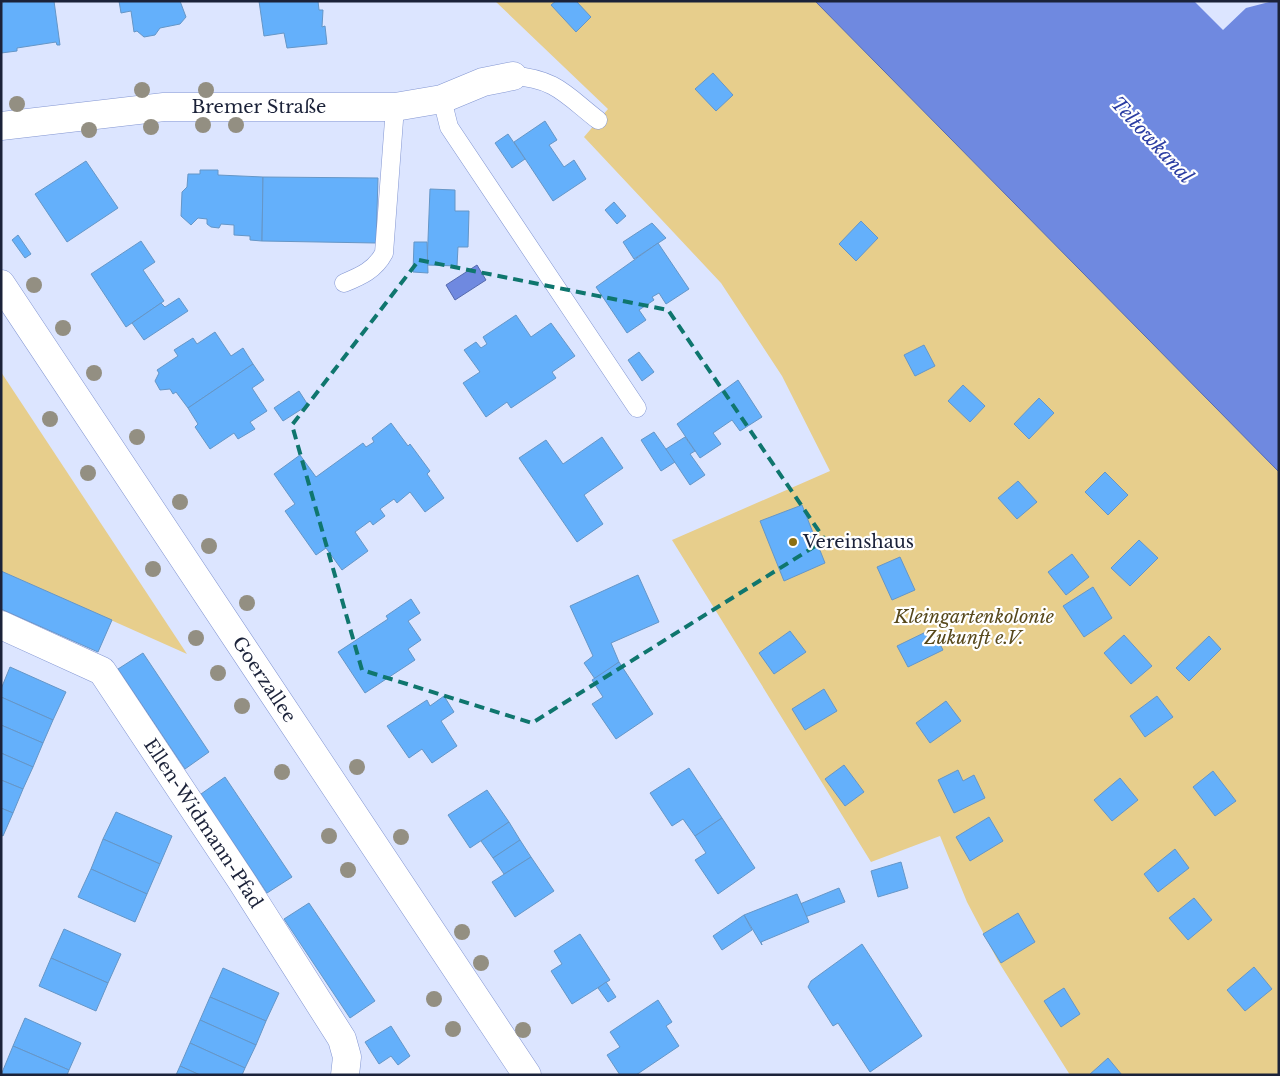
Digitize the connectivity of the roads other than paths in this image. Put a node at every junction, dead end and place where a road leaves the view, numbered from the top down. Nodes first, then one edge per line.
1 (512, 76) joint
2 (442, 98) junction
3 (395, 107) junction
4 (598, 120) dead end
5 (1, 126) edge
6 (344, 283) dead end
7 (1, 284) edge
8 (637, 408) dead end
9 (1, 626) edge
10 (344, 1075) edge
11 (527, 1075) edge

1 - 2 street, Bremer Straße
1 - 4 lane
2 - 3 street, Bremer Straße
2 - 8 lane
3 - 5 street, Bremer Straße
3 - 6 lane
7 - 11 street, Goerzallee
9 - 10 street, Ellen-Widmann-Pfad

